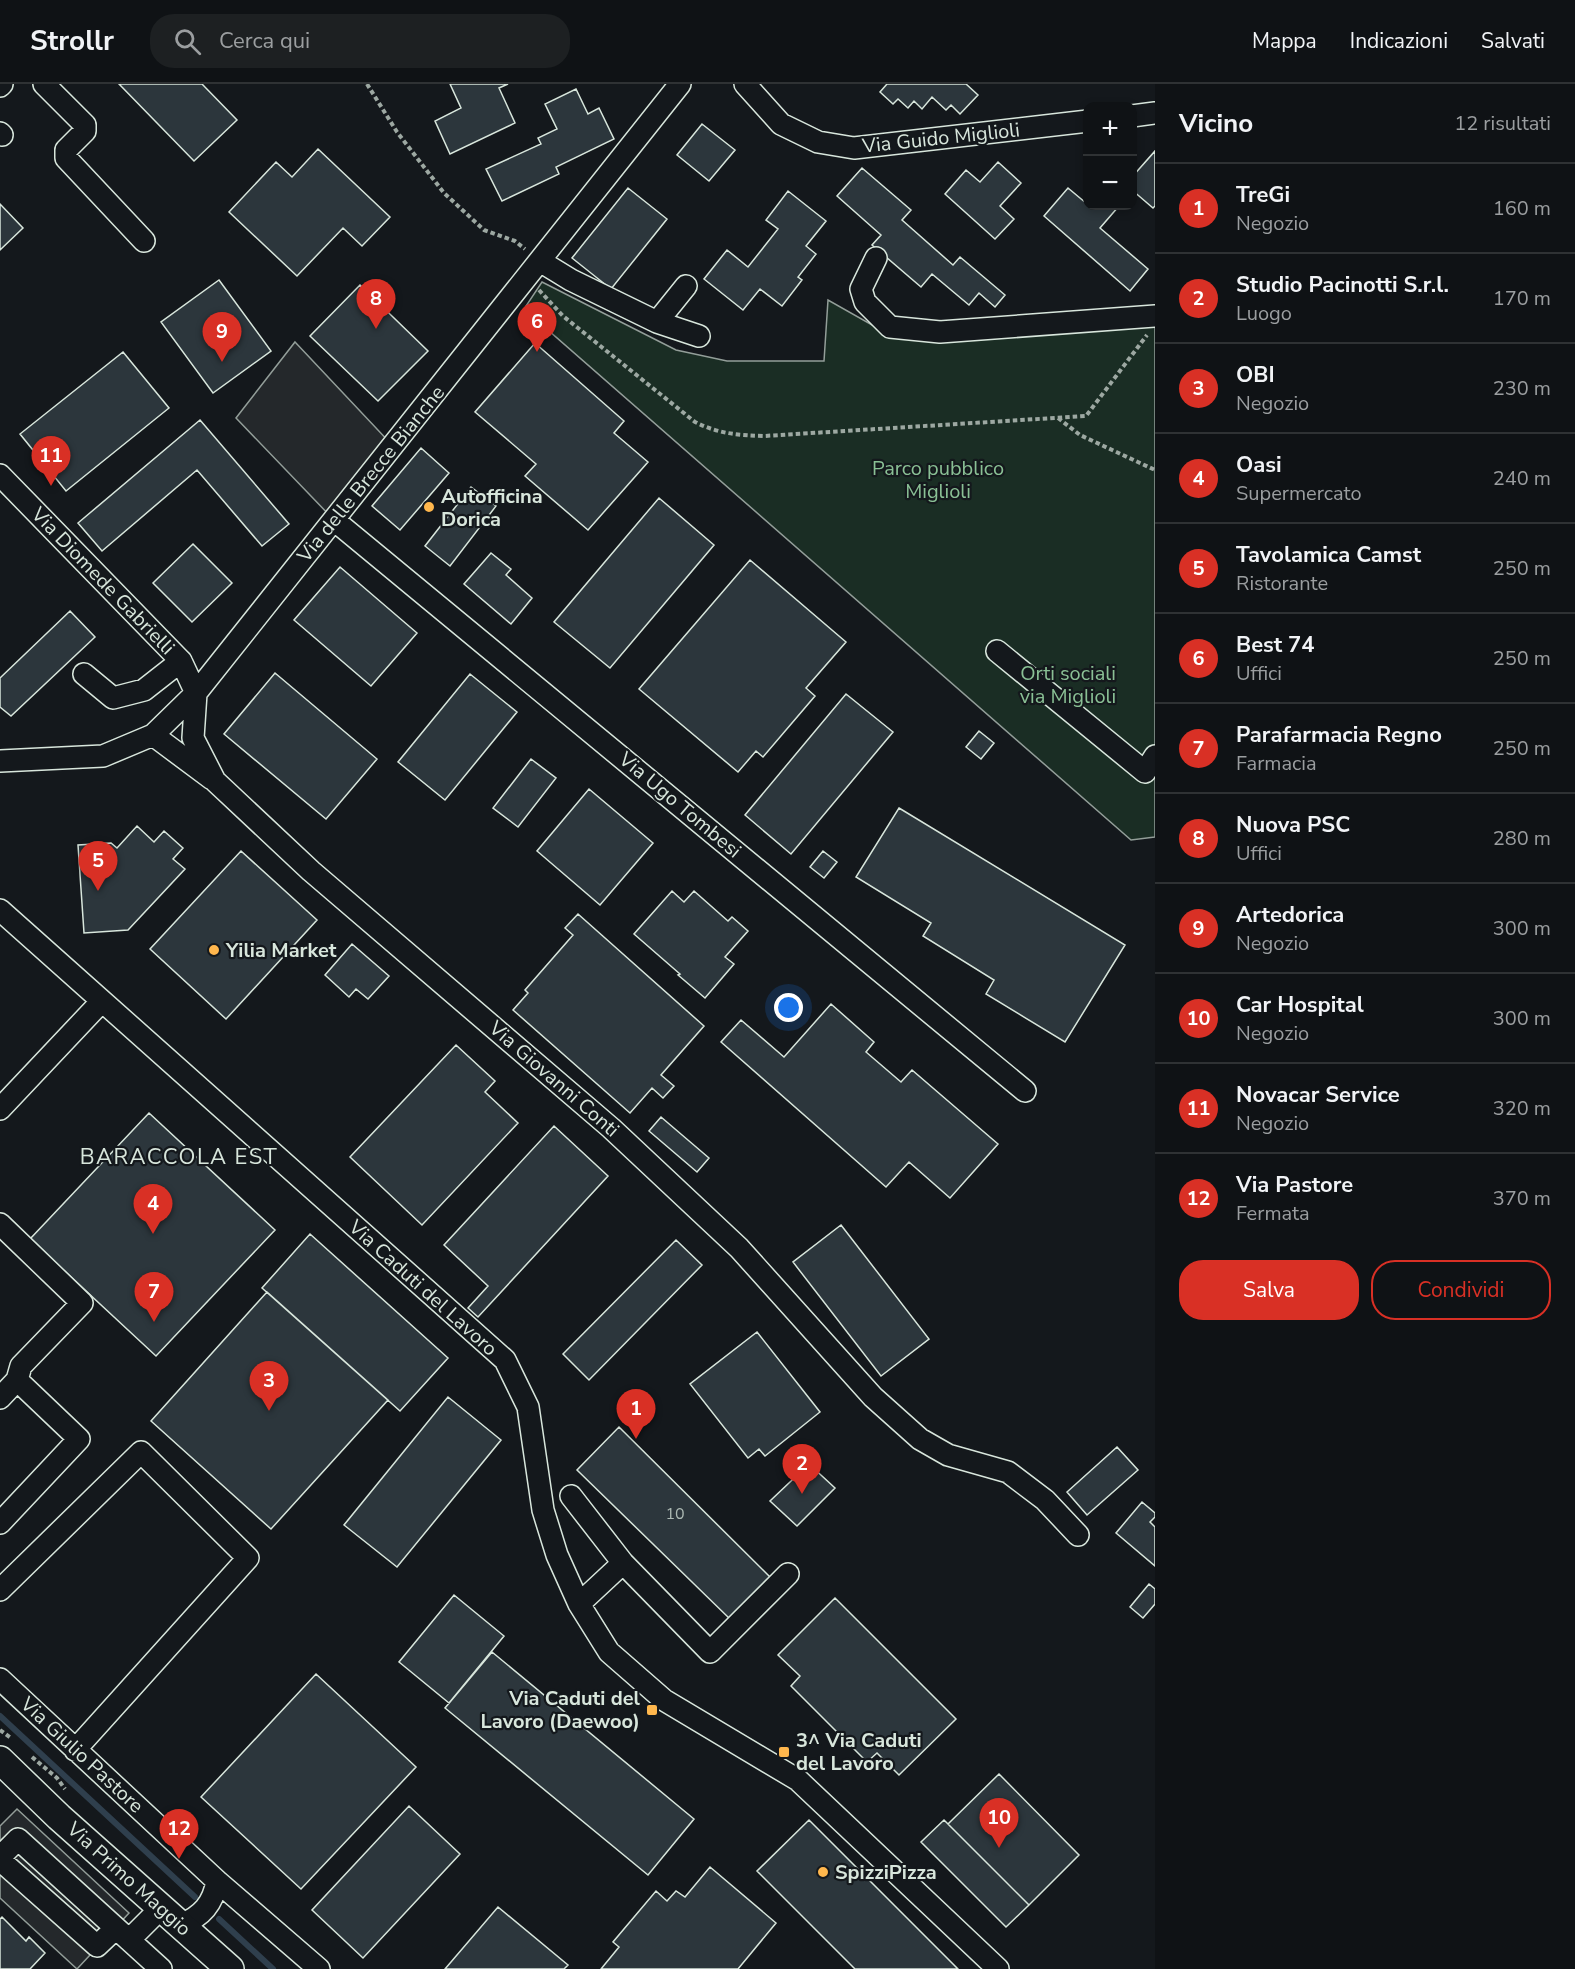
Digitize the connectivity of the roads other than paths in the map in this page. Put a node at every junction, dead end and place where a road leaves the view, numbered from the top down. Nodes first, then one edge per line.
1 (44, 84) edge
2 (680, 84) edge
3 (745, 84) edge
4 (1155, 113) edge
5 (1137, 115) edge
6 (1083, 122) edge
7 (144, 242) dead end
8 (876, 258) dead end
9 (534, 269) junction
10 (686, 286) dead end
11 (657, 322) junction
12 (1152, 325) edge
13 (699, 336) dead end
14 (0, 475) edge
15 (334, 520) junction
16 (997, 651) dead end
17 (180, 661) junction
18 (84, 674) dead end
19 (196, 693) junction
20 (153, 735) junction
21 (1155, 756) edge
22 (0, 761) edge
23 (215, 781) junction
24 (0, 910) edge
25 (102, 1002) junction
26 (1025, 1091) dead end
27 (0, 1109) edge
28 (0, 1224) edge
29 (17, 1380) junction
30 (0, 1398) edge
31 (571, 1496) dead end
32 (0, 1523) edge
33 (1078, 1535) dead end
34 (623, 1563) junction
35 (788, 1574) dead end
36 (0, 1590) edge
37 (579, 1604) junction
38 (0, 1679) edge
39 (75, 1749) junction
40 (3, 1767) edge
41 (0, 1858) edge
42 (217, 1881) junction
43 (171, 1916) junction
44 (122, 1934) junction
45 (161, 1969) edge
46 (230, 1969) edge
47 (319, 1969) edge
48 (998, 1969) edge

1 - 7 street
2 - 9 street, Via delle Brecce Bianche
3 - 6 street, Via Guido Miglioli
4 - 5 street
8 - 12 street
9 - 11 street
9 - 15 street, Via delle Brecce Bianche
10 - 11 street
11 - 13 street
14 - 17 street, Via Diomede Gabrielli
15 - 19 street, Via delle Brecce Bianche
15 - 26 street, Via Ugo Tombesi
16 - 21 street
17 - 18 street
17 - 19 street, Via Diomede Gabrielli
19 - 20 street, Via delle Brecce Bianche
19 - 23 street, Via Giovanni Conti
20 - 22 street, Via delle Brecce Bianche
20 - 23 street, Via Giovanni Conti
23 - 33 street, Via Giovanni Conti
24 - 25 street, Via Caduti del Lavoro
25 - 27 street
25 - 37 street, Via Caduti del Lavoro
28 - 29 street
29 - 30 street
29 - 32 street
31 - 34 street
34 - 35 street
34 - 37 street
36 - 39 street
37 - 48 street, Via Caduti del Lavoro
38 - 39 street, Via Giulio Pastore
39 - 42 street, Via Giulio Pastore
40 - 43 main road, Via Primo Maggio
41 - 44 street
42 - 43 street
42 - 47 street, Via Giulio Pastore
43 - 44 street
43 - 46 main road, Via Primo Maggio
44 - 45 street

